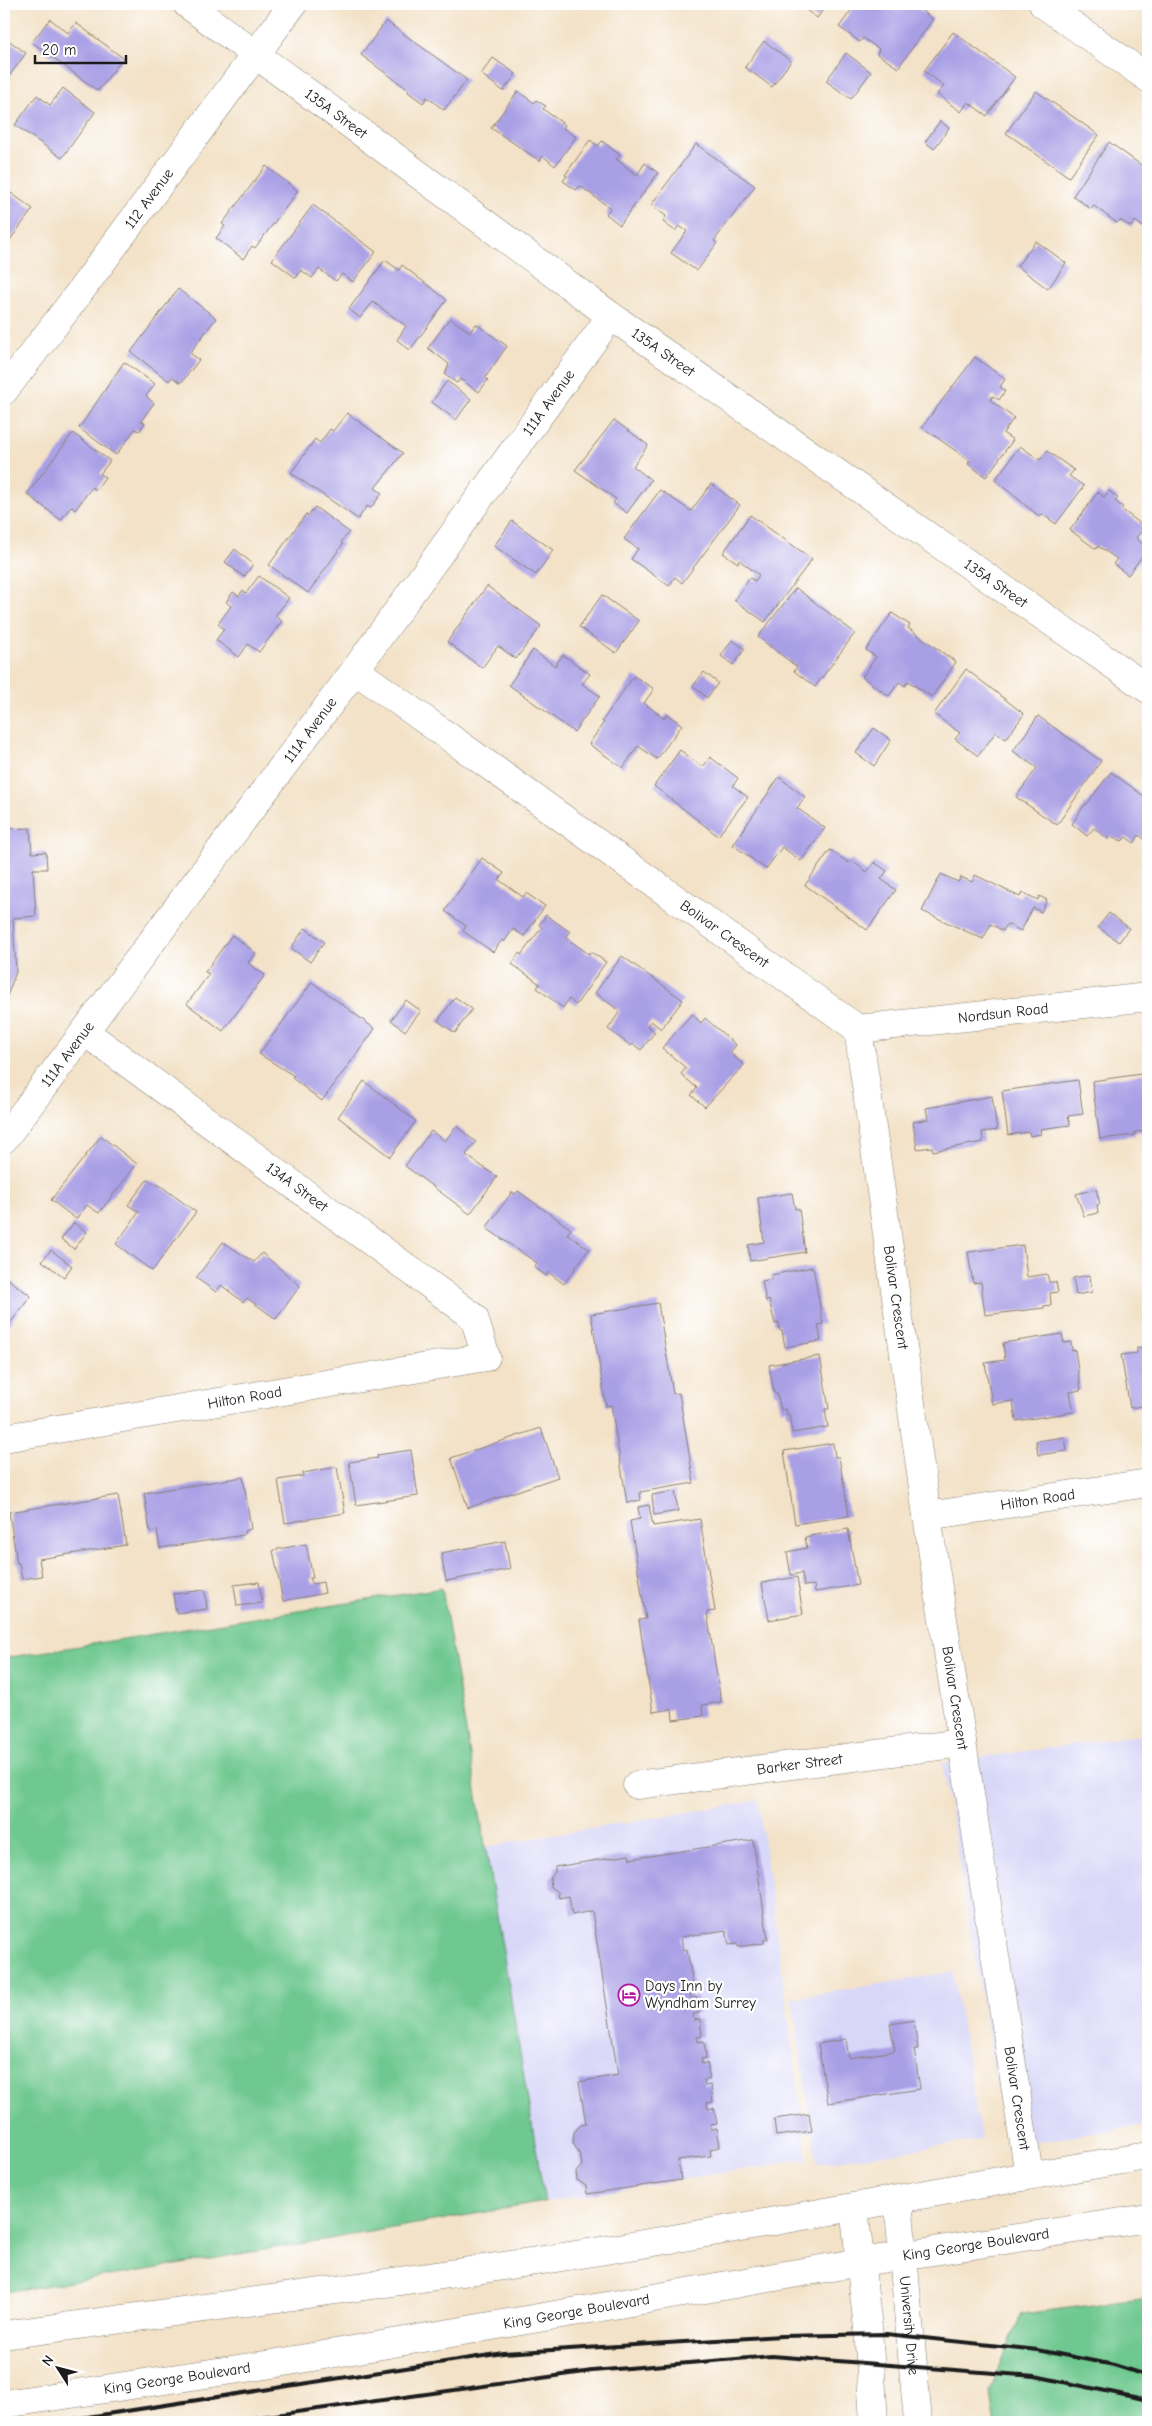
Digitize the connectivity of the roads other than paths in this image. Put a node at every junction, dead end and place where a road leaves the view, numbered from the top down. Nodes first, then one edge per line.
1 (186, 4) edge
2 (293, 4) edge
3 (1043, 4) edge
4 (255, 56) junction
5 (1148, 78) edge
6 (612, 316) junction
7 (4, 391) edge
8 (356, 670) junction
9 (1148, 689) edge
10 (1148, 997) edge
11 (858, 1029) junction
12 (85, 1032) junction
13 (4, 1139) edge
14 (486, 1357) joint
15 (4, 1438) edge
16 (1148, 1483) edge
17 (927, 1516) junction
18 (962, 1743) junction
19 (637, 1785) dead end
20 (1148, 2156) edge
21 (1029, 2175) junction
22 (898, 2200) junction
23 (854, 2208) junction
24 (1148, 2218) edge
25 (903, 2256) junction
26 (860, 2262) junction
27 (4, 2335) edge
28 (4, 2404) edge
29 (874, 2422) edge
30 (918, 2422) edge

1 - 4 street, 135A Street
2 - 4 street, 112 Avenue
3 - 5 street
4 - 6 street, 135A Street
4 - 7 street, 112 Avenue
6 - 8 street, 111A Avenue
6 - 9 street, 135A Street
8 - 11 street, Bolivar Crescent
8 - 12 street, 111A Avenue
10 - 11 street, Nordsun Road
11 - 17 street, Bolivar Crescent
12 - 13 street, 111A Avenue
12 - 14 street, 134A Street
14 - 15 street, Hilton Road
16 - 17 street, Hilton Road
17 - 18 street, Bolivar Crescent
18 - 19 street, Barker Street
18 - 21 street, Bolivar Crescent
20 - 21 street
21 - 22 street
22 - 23 street
22 - 25 street, University Drive
23 - 26 street
23 - 27 street
24 - 25 street, King George Boulevard
25 - 26 street, King George Boulevard
25 - 30 street, University Drive
26 - 28 street, King George Boulevard
26 - 29 street

